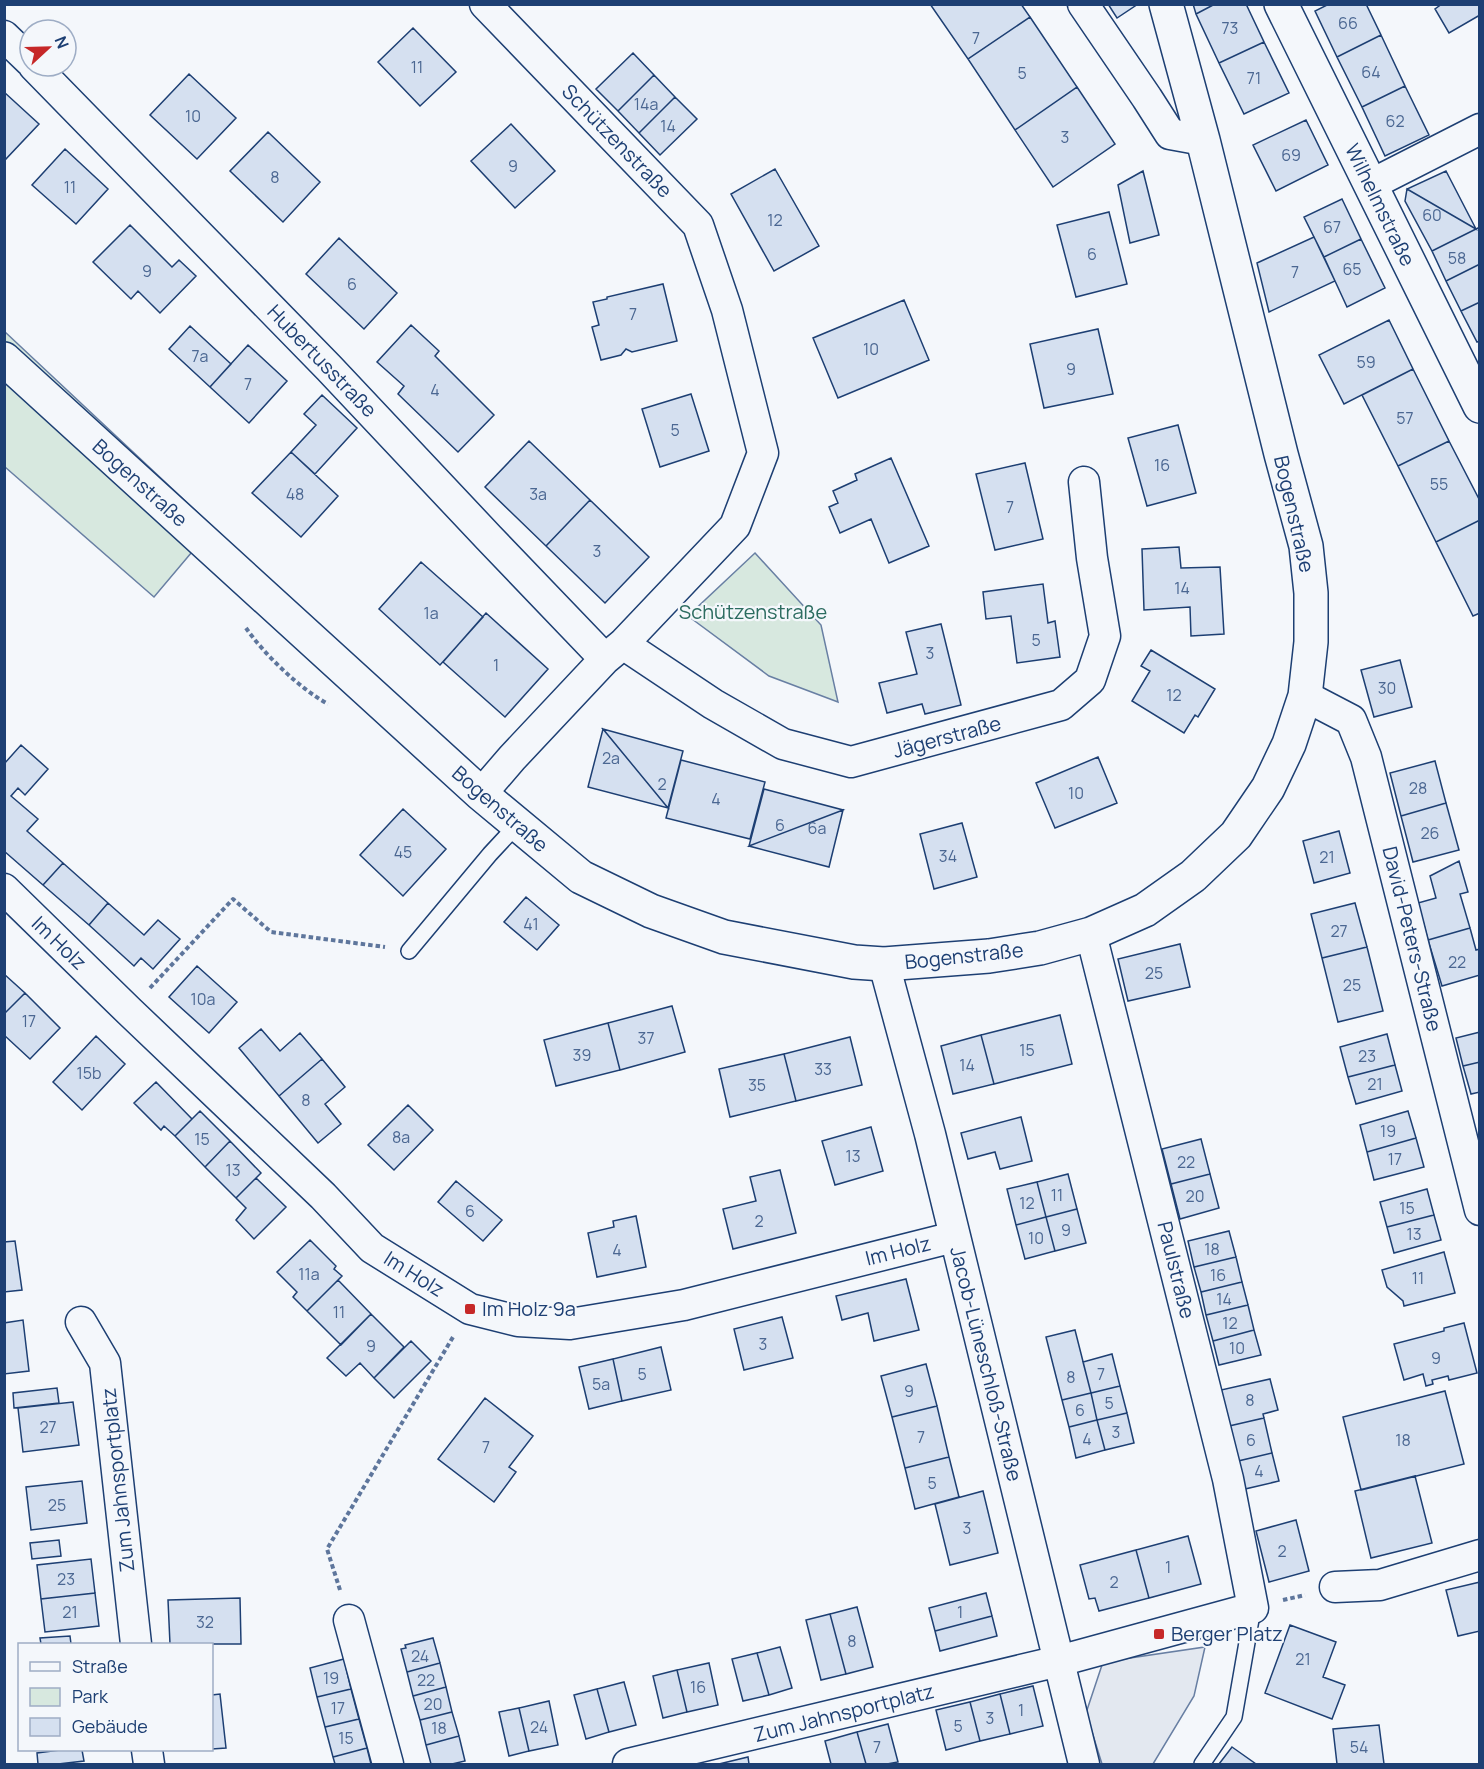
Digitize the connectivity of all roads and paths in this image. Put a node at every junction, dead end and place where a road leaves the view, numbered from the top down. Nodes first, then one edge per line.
1 (485, 4) edge
2 (1083, 4) edge
3 (1166, 4) edge
4 (1281, 4) edge
5 (4, 36) edge
6 (18, 50) edge
7 (46, 78) edge
8 (1479, 129) edge
9 (1203, 140) junction
10 (1370, 185) junction
11 (4, 359) edge
12 (1479, 406) edge
13 (1084, 482) dead end
14 (240, 621) dead end
15 (614, 651) junction
16 (1305, 696) junction
17 (332, 706) dead end
18 (481, 794) junction
19 (517, 825) junction
20 (4, 889) edge
21 (1091, 934) junction
22 (410, 951) joint
23 (884, 964) junction
24 (129, 1011) junction
25 (1479, 1210) edge
26 (954, 1237) junction
27 (470, 1310) junction
28 (81, 1322) dead end
29 (1479, 1555) edge
30 (1335, 1587) joint
31 (1253, 1608) junction
32 (349, 1620) joint
33 (136, 1643) edge
34 (1059, 1661) junction
35 (388, 1764) edge
36 (628, 1764) edge
37 (1084, 1764) edge
38 (1202, 1764) edge

1 - 15 street, Schützenstraße
2 - 9 street
3 - 9 main road, Bogenstraße
4 - 10 main road, Wilhelmstraße
5 - 6 street
7 - 15 street, Hubertusstraße
8 - 10 street
9 - 16 main road, Bogenstraße
10 - 12 main road, Wilhelmstraße
11 - 18 main road, Bogenstraße
13 - 15 street, Jägerstraße
14 - 17 path
15 - 18 street, Schützenstraße
16 - 21 main road, Bogenstraße
16 - 25 street, David-Peters-Straße
18 - 19 main road, Bogenstraße
19 - 22 lane
19 - 23 main road, Bogenstraße
20 - 24 street, Im Holz
21 - 23 main road, Bogenstraße
21 - 31 street, Paulstraße
22 - 24 path
23 - 26 street, Jacob-Lüneschloß-Straße
24 - 27 street, Im Holz
26 - 27 street, Im Holz
26 - 34 street, Jacob-Lüneschloß-Straße
27 - 32 path
28 - 33 street, Zum Jahnsportplatz
29 - 30 street
30 - 31 path
31 - 34 street, Zum Jahnsportplatz
31 - 38 lane
32 - 35 street
34 - 36 street, Zum Jahnsportplatz
34 - 37 street, Jacob-Lüneschloß-Straße

